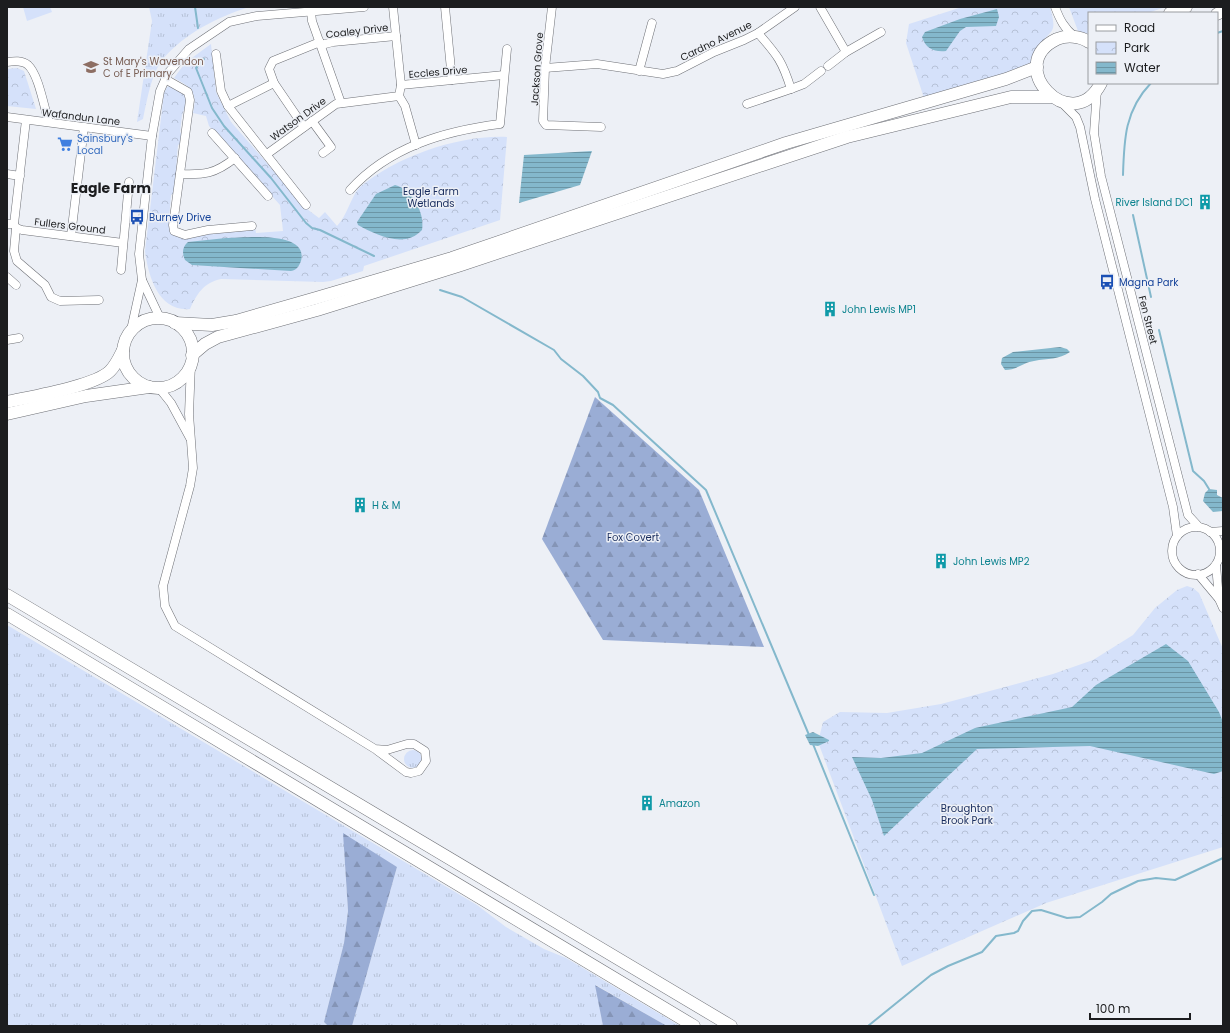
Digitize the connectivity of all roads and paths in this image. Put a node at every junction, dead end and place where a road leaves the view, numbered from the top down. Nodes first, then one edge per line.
1 (255, 7) edge
2 (364, 7) edge
3 (393, 7) edge
4 (445, 7) edge
5 (552, 7) edge
6 (795, 7) edge
7 (820, 7) edge
8 (1055, 7) edge
9 (1186, 7) edge
10 (325, 9) edge
11 (784, 10) edge
12 (311, 12) junction
13 (1173, 12) edge
14 (257, 16) junction
15 (1060, 21) junction
16 (652, 23) dead end
17 (881, 32) dead end
18 (758, 33) junction
19 (396, 36) junction
20 (1075, 37) junction
21 (1088, 41) edge
22 (1052, 42) junction
23 (320, 44) junction
24 (507, 49) dead end
25 (846, 52) junction
26 (216, 54) dead end
27 (7, 62) edge
28 (545, 68) junction
29 (1034, 68) junction
30 (639, 71) junction
31 (504, 75) junction
32 (165, 79) junction
33 (452, 80) junction
34 (274, 83) junction
35 (401, 85) junction
36 (1099, 86) edge
37 (791, 89) junction
38 (399, 96) junction
39 (1056, 99) junction
40 (341, 102) junction
41 (747, 104) dead end
42 (228, 106) junction
43 (7, 118) edge
44 (26, 120) junction
45 (312, 121) junction
46 (49, 122) junction
47 (84, 127) junction
48 (304, 127) junction
49 (601, 127) dead end
50 (212, 133) dead end
51 (152, 136) junction
52 (416, 145) junction
53 (323, 153) dead end
54 (267, 154) junction
55 (235, 158) junction
56 (7, 174) edge
57 (180, 174) junction
58 (20, 176) junction
59 (129, 182) dead end
60 (350, 190) dead end
61 (268, 196) dead end
62 (306, 205) dead end
63 (12, 225) edge
64 (252, 226) dead end
65 (71, 236) junction
66 (123, 243) junction
67 (121, 270) dead end
68 (7, 277) edge
69 (142, 280) junction
70 (16, 285) dead end
71 (99, 300) dead end
72 (160, 318) junction
73 (175, 323) junction
74 (131, 330) junction
75 (19, 338) dead end
76 (7, 340) edge
77 (123, 350) junction
78 (192, 359) junction
79 (154, 388) junction
80 (7, 402) edge
81 (7, 414) edge
82 (190, 438) junction
83 (1199, 527) junction
84 (1223, 531) edge
85 (1210, 532) junction
86 (1178, 536) junction
87 (1222, 546) edge
88 (1216, 565) junction
89 (1198, 574) junction
90 (7, 595) edge
91 (1219, 599) junction
92 (1223, 608) edge
93 (7, 614) edge
94 (402, 747) junction
95 (375, 749) junction
96 (398, 766) junction
97 (694, 1026) edge
98 (731, 1026) edge

1 - 14 street
2 - 10 street
3 - 19 street
4 - 33 street
5 - 28 street, Jackson Grove
6 - 11 street, Cardno Avenue
7 - 25 street
8 - 15 street
9 - 13 highway
10 - 12 street
11 - 18 street, Cardno Avenue
12 - 14 street
12 - 23 street
14 - 32 street
15 - 20 street
15 - 22 street
16 - 30 street
17 - 25 street
18 - 30 street, Cardno Avenue
18 - 37 street
19 - 23 street, Coaley Drive
19 - 35 street
20 - 21 highway
20 - 22 highway
22 - 29 highway
23 - 34 street, Coaley Drive
23 - 40 street
24 - 31 street
25 - 37 street
26 - 42 street
27 - 46 street
28 - 30 street, Cardno Avenue
28 - 49 street, Jackson Grove
29 - 39 highway
29 - 73 highway
31 - 33 street, Eccles Drive
31 - 52 street
32 - 51 street
32 - 57 street
33 - 35 street, Eccles Drive
34 - 42 street
34 - 48 street
35 - 38 street
36 - 39 highway
36 - 83 street, Fen Street
37 - 41 street
38 - 40 street
38 - 52 street
39 - 78 highway
39 - 86 street
40 - 45 street, Watson Drive
42 - 54 street
43 - 44 street, Wafandun Lane
44 - 46 street, Wafandun Lane
44 - 58 street
45 - 48 street, Watson Drive
45 - 53 street
46 - 47 street, Wafandun Lane
47 - 51 street, Wafandun Lane
47 - 65 street
48 - 54 street, Watson Drive
50 - 55 street
51 - 69 street
52 - 60 street
54 - 62 street
55 - 57 street
55 - 61 street
56 - 58 street
57 - 64 street
58 - 63 street
59 - 66 street
63 - 65 street, Fullers Ground
63 - 71 street
65 - 66 street, Fullers Ground
66 - 67 street
68 - 70 street
69 - 72 street
69 - 74 street
72 - 73 highway
72 - 74 highway
73 - 78 highway
74 - 77 highway
75 - 76 street
77 - 79 highway
77 - 80 highway
78 - 79 highway
78 - 82 street
79 - 81 highway
79 - 82 street
82 - 95 street
83 - 85 street
83 - 86 street
84 - 85 street
85 - 87 street
86 - 89 street
87 - 88 street
88 - 89 street
88 - 91 street
89 - 91 street
90 - 98 highway
91 - 92 street
93 - 97 highway
94 - 95 street
94 - 96 street
94 - 96 street
95 - 96 street

